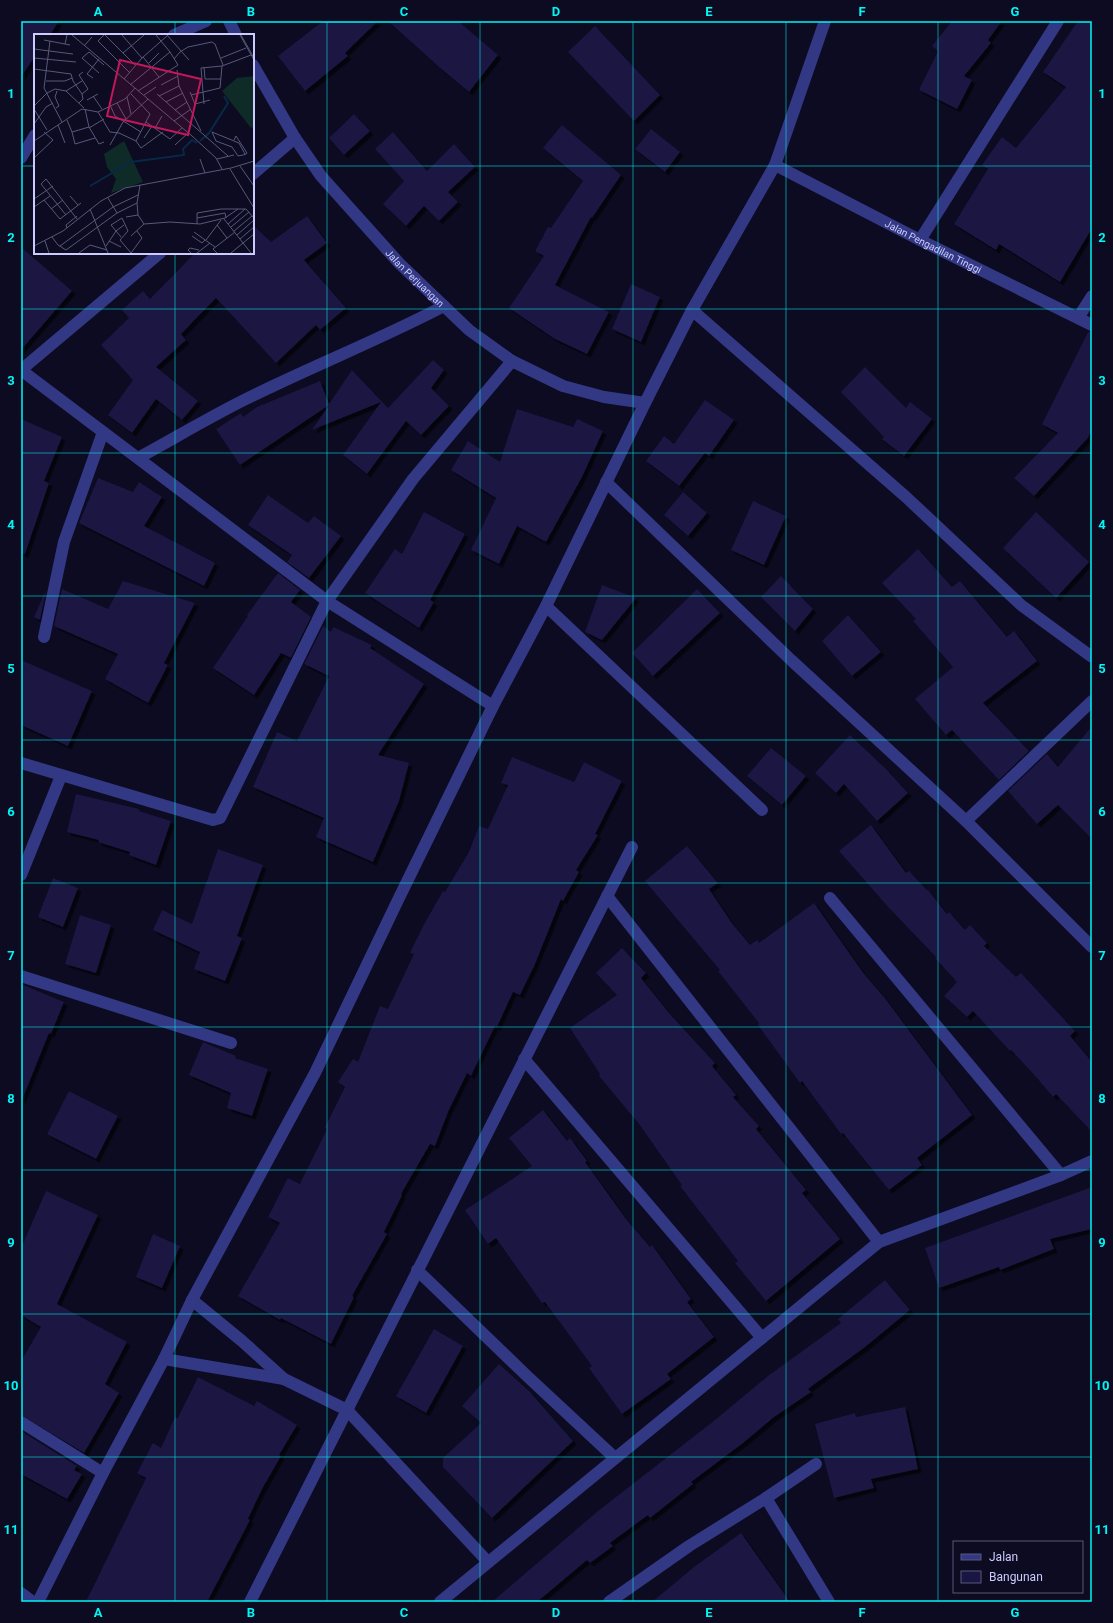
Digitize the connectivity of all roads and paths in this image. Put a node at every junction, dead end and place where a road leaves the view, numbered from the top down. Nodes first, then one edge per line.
1 (206, 21) edge
2 (229, 21) edge
3 (825, 21) edge
4 (1058, 21) edge
5 (176, 34) edge
6 (236, 34) edge
7 (254, 67) edge
8 (34, 137) edge
9 (295, 138) junction
10 (21, 158) edge
11 (775, 165) junction
12 (254, 173) edge
13 (920, 240) junction
14 (159, 254) edge
15 (1092, 296) edge
16 (444, 306) junction
17 (692, 310) junction
18 (1078, 318) junction
19 (1092, 325) edge
20 (512, 361) junction
21 (21, 370) edge
22 (645, 403) junction
23 (103, 432) junction
24 (138, 458) junction
25 (606, 482) junction
26 (327, 601) junction
27 (546, 606) junction
28 (44, 636) dead end
29 (1092, 657) edge
30 (1092, 701) edge
31 (493, 706) junction
32 (21, 763) edge
33 (61, 776) junction
34 (762, 810) dead end
35 (966, 821) junction
36 (632, 847) dead end
37 (21, 875) edge
38 (607, 896) junction
39 (830, 898) dead end
40 (1092, 946) edge
41 (21, 976) edge
42 (231, 1043) dead end
43 (524, 1059) junction
44 (1092, 1161) edge
45 (1061, 1175) junction
46 (879, 1242) junction
47 (417, 1270) junction
48 (192, 1300) junction
49 (762, 1338) junction
50 (164, 1359) junction
51 (284, 1379) junction
52 (347, 1410) junction
53 (21, 1422) edge
54 (615, 1458) junction
55 (816, 1464) dead end
56 (103, 1473) junction
57 (766, 1498) junction
58 (488, 1562) junction
59 (21, 1593) edge
60 (33, 1602) edge
61 (38, 1602) edge
62 (250, 1602) edge
63 (440, 1602) edge
64 (609, 1602) edge
65 (829, 1602) edge

1 - 5 street
2 - 6 street
3 - 11 street
4 - 13 street
7 - 9 street, Jalan Perjuangan
8 - 10 street
9 - 12 street
9 - 16 street, Jalan Perjuangan
11 - 13 street, Jalan Pengadilan Tinggi
11 - 17 street
13 - 18 street, Jalan Pengadilan Tinggi
14 - 21 street
15 - 18 street
16 - 20 street, Jalan Perjuangan
16 - 24 street
17 - 22 street
17 - 29 street
18 - 19 street, Jalan Pengadilan Tinggi
20 - 22 street, Jalan Perjuangan
20 - 26 street
21 - 23 street
22 - 25 street
23 - 24 street
23 - 28 street
24 - 26 street
25 - 27 street
25 - 35 street
26 - 31 street
26 - 33 street
27 - 31 street
27 - 34 street
30 - 35 street
31 - 48 street
32 - 33 street
33 - 37 street
35 - 40 street
36 - 38 street
38 - 43 street
38 - 46 street
39 - 45 street
41 - 42 street
43 - 47 street
43 - 49 street
44 - 45 street
45 - 46 street
46 - 49 street
47 - 52 street
47 - 54 street
48 - 50 street
48 - 51 street
49 - 54 street
50 - 51 street
50 - 56 street
51 - 52 street
52 - 58 street
52 - 62 street
53 - 56 street
54 - 58 street
55 - 57 street
56 - 61 street
57 - 64 street
57 - 65 street
58 - 63 street
59 - 60 street

